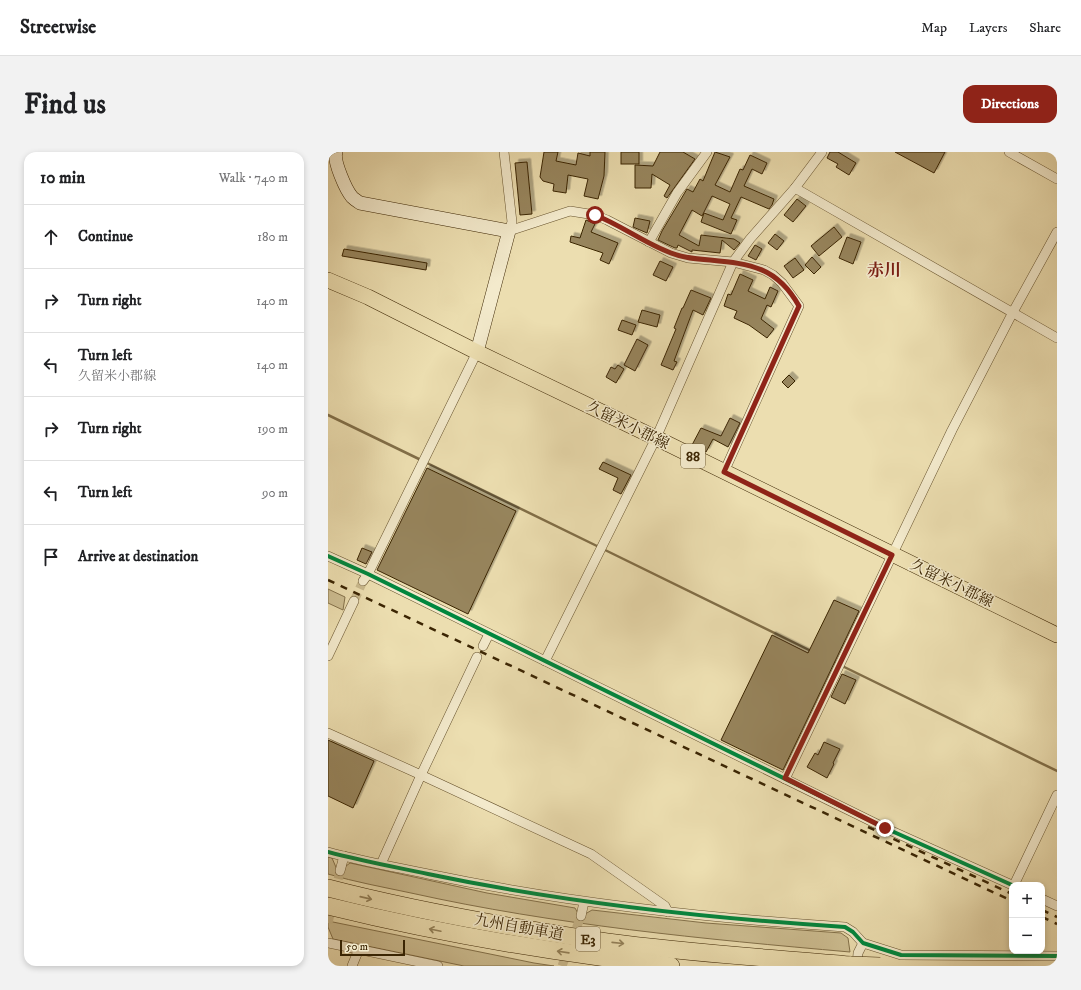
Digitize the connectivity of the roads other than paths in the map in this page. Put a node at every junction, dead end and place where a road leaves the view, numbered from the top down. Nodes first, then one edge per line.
1 (504, 152) edge
2 (707, 152) edge
3 (822, 152) edge
4 (1009, 152) edge
5 (335, 153) edge
6 (1057, 179) edge
7 (795, 188) junction
8 (509, 232) junction
9 (1057, 232) edge
10 (649, 242) junction
11 (733, 262) junction
12 (328, 280) edge
13 (1013, 312) junction
14 (1057, 338) edge
15 (477, 352) junction
16 (656, 438) junction
17 (724, 472) junction
18 (892, 555) junction
19 (328, 556) edge
20 (365, 577) junction
21 (354, 601) tunnel mouth
22 (489, 634) junction
23 (1057, 635) edge
24 (483, 646) dead end
25 (328, 656) edge
26 (477, 657) dead end
27 (545, 661) junction
28 (328, 733) edge
29 (421, 774) junction
30 (785, 778) junction
31 (1057, 795) edge
32 (328, 852) edge
33 (344, 856) junction
34 (381, 864) junction
35 (340, 871) tunnel mouth
36 (1014, 882) edge
37 (1009, 883) edge
38 (328, 888) edge
39 (1045, 900) edge
40 (584, 902) junction
41 (328, 906) edge
42 (1057, 906) edge
43 (668, 912) junction
44 (581, 916) tunnel mouth
45 (328, 943) edge
46 (863, 943) junction
47 (359, 949) junction
48 (1057, 956) edge
49 (854, 965) edge
50 (352, 966) edge
51 (438, 966) edge
52 (672, 966) edge
53 (880, 966) edge

1 - 8 street
2 - 10 street
3 - 7 street
4 - 6 street
5 - 8 street
7 - 11 street
7 - 13 street
8 - 10 street
8 - 15 street
9 - 13 street
10 - 11 street
11 - 16 street
11 - 17 street
12 - 15 main road, 久留米小郡線 / 88
13 - 14 street
13 - 18 street
15 - 16 main road, 久留米小郡線 / 88
15 - 20 street
16 - 17 main road, 久留米小郡線 / 88
16 - 27 street
17 - 18 main road, 久留米小郡線 / 88
18 - 23 main road, 久留米小郡線 / 88
18 - 30 street
19 - 20 street
20 - 22 street
21 - 25 street
22 - 24 street
22 - 27 street
26 - 29 street
27 - 30 street
28 - 29 street
29 - 34 street
29 - 43 street
30 - 37 street
31 - 36 street
32 - 33 street
33 - 34 street
33 - 35 street
34 - 40 street
38 -> 49 highway, 九州自動車道 / E3
39 - 42 street
40 - 43 street
40 - 44 street
52 -> 41 highway, 九州自動車道 / E3
43 - 46 street
45 - 47 street
46 - 48 street
46 - 49 street
47 - 50 street
47 - 51 street
49 - 53 highway, 九州自動車道 / E3, bridge

